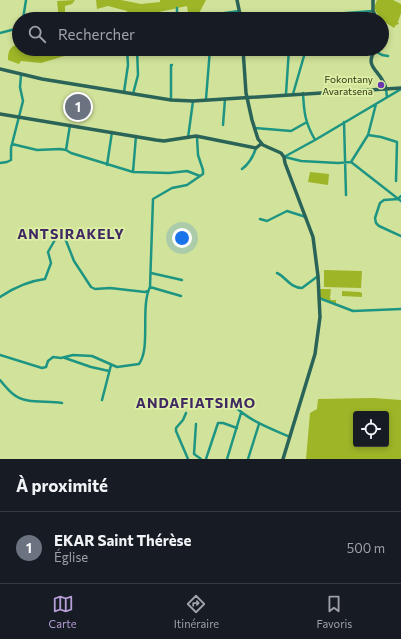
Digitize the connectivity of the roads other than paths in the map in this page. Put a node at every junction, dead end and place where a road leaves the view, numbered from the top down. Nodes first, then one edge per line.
1 (26, 0) edge
2 (237, 0) edge
3 (374, 0) edge
4 (177, 8) dead end
5 (373, 10) joint
6 (239, 11) joint
7 (24, 12) edge
8 (177, 12) edge
9 (232, 12) edge
10 (352, 12) edge
11 (12, 30) edge
12 (0, 33) edge
13 (127, 56) edge
14 (137, 56) edge
15 (209, 56) edge
16 (244, 56) edge
17 (289, 56) edge
18 (304, 56) edge
19 (371, 56) edge
20 (172, 65) dead end
21 (0, 69) edge
22 (21, 75) junction
23 (401, 88) edge
24 (386, 89) junction
25 (124, 92) junction
26 (302, 93) junction
27 (133, 94) junction
28 (286, 94) junction
29 (293, 94) junction
30 (247, 97) junction
31 (387, 97) junction
32 (225, 98) junction
33 (206, 99) junction
34 (171, 100) junction
35 (193, 101) junction
36 (376, 103) junction
37 (0, 114) edge
38 (19, 117) junction
39 (307, 122) junction
40 (344, 122) junction
41 (70, 125) junction
42 (223, 125) dead end
43 (254, 128) junction
44 (112, 132) junction
45 (368, 135) junction
46 (136, 136) junction
47 (197, 137) junction
48 (188, 138) junction
49 (315, 140) junction
50 (12, 144) junction
51 (261, 144) junction
52 (256, 148) junction
53 (66, 150) junction
54 (284, 157) junction
55 (351, 162) junction
56 (0, 163) edge
57 (346, 163) junction
58 (107, 165) junction
59 (242, 169) dead end
60 (133, 172) junction
61 (200, 176) junction
62 (396, 181) dead end
63 (346, 195) dead end
64 (401, 196) edge
65 (400, 200) edge
66 (306, 217) junction
67 (260, 219) dead end
68 (401, 236) edge
69 (151, 273) junction
70 (277, 273) dead end
71 (318, 276) junction
72 (182, 280) dead end
73 (150, 287) junction
74 (148, 291) junction
75 (180, 296) dead end
76 (0, 297) edge
77 (319, 298) junction
78 (401, 309) edge
79 (0, 355) edge
80 (64, 358) junction
81 (111, 365) junction
82 (109, 371) junction
83 (0, 380) edge
84 (102, 400) dead end
85 (62, 402) dead end
86 (231, 403) dead end
87 (186, 413) dead end
88 (241, 413) junction
89 (196, 424) dead end
90 (259, 424) junction
91 (237, 428) junction
92 (290, 437) junction
93 (188, 459) edge
94 (201, 459) edge
95 (206, 459) edge
96 (226, 459) edge
97 (248, 459) edge
98 (283, 459) edge

1 - 7 street
2 - 6 main road
3 - 5 main road
4 - 8 street
5 - 10 street
6 - 9 street
11 - 12 street
13 - 25 street
14 - 27 street
15 - 33 street
16 - 30 main road
17 - 28 street
18 - 29 street
19 - 24 main road
20 - 34 street
21 - 22 main road
22 - 25 main road
22 - 38 street
23 - 24 main road
23 - 31 street
24 - 26 main road
24 - 31 street
25 - 27 main road
26 - 29 main road
26 - 39 street
27 - 34 main road
28 - 29 main road
28 - 30 main road
30 - 32 main road
30 - 43 main road
31 - 36 street
32 - 33 main road
32 - 42 street
33 - 35 main road
34 - 35 main road
35 - 48 street
36 - 40 street
36 - 45 street
37 - 38 main road
38 - 41 main road
38 - 50 street
39 - 43 street
39 - 49 street
40 - 49 street
40 - 57 street
41 - 44 main road
41 - 53 street
43 - 51 main road
44 - 46 main road
44 - 58 street
45 - 55 street
45 - 62 street
46 - 48 main road
46 - 60 street
47 - 48 main road
47 - 52 main road
47 - 61 street
49 - 54 street
50 - 53 street
50 - 56 street
51 - 52 main road
51 - 54 main road
52 - 59 street
53 - 58 street
54 - 57 street
54 - 66 main road
55 - 57 street
55 - 65 street
57 - 63 street
58 - 60 street
60 - 61 street
61 - 69 street
64 - 65 street
65 - 68 street
66 - 67 street
66 - 71 main road
69 - 72 street
69 - 73 street
70 - 71 street
71 - 77 main road
73 - 74 street
73 - 75 street
74 - 76 street
74 - 81 street
77 - 78 street
77 - 92 main road
79 - 80 street
80 - 81 street
80 - 82 street
81 - 82 street
82 - 84 street
83 - 85 street
86 - 88 street
87 - 93 street
88 - 90 street
88 - 91 street
89 - 94 street
90 - 92 street
90 - 97 street
91 - 95 street
91 - 96 street
92 - 98 main road

